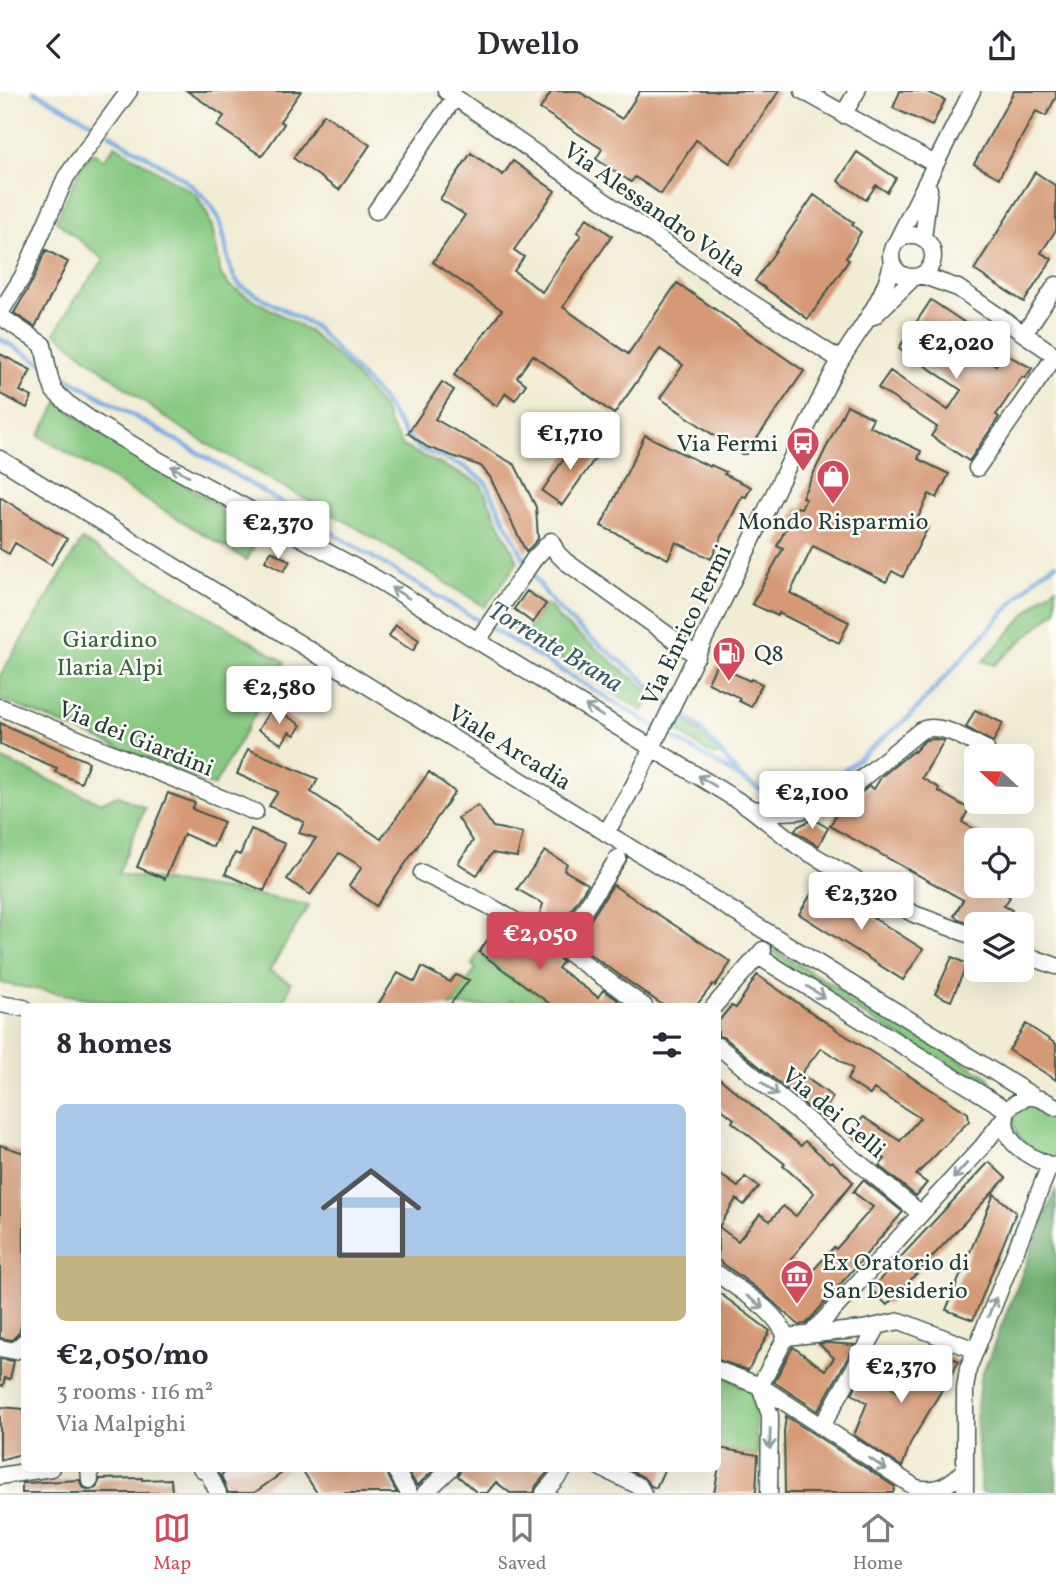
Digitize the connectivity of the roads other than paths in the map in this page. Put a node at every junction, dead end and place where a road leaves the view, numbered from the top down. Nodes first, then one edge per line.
1 (129, 91) edge
2 (803, 91) edge
3 (857, 91) edge
4 (972, 91) edge
5 (450, 94) edge
6 (843, 115) junction
7 (934, 167) junction
8 (376, 211) dead end
9 (923, 238) junction
10 (898, 239) junction
11 (933, 257) junction
12 (892, 263) junction
13 (918, 276) junction
14 (1056, 285) edge
15 (958, 288) junction
16 (0, 315) edge
17 (865, 325) junction
18 (1024, 334) junction
19 (1056, 356) edge
20 (840, 360) junction
21 (0, 459) edge
22 (977, 468) dead end
23 (480, 636) junction
24 (697, 656) junction
25 (0, 707) edge
26 (654, 744) junction
27 (974, 744) edge
28 (750, 808) junction
29 (255, 813) dead end
30 (606, 833) junction
31 (618, 858) dead end
32 (422, 873) dead end
33 (964, 933) edge
34 (774, 938) junction
35 (560, 947) junction
36 (758, 956) junction
37 (1034, 958) edge
38 (1056, 966) edge
39 (640, 1003) edge
40 (718, 1003) edge
41 (0, 1004) edge
42 (21, 1008) edge
43 (721, 1048) edge
44 (996, 1074) junction
45 (1033, 1096) junction
46 (1056, 1107) edge
47 (1006, 1112) junction
48 (1053, 1166) edge
49 (922, 1214) junction
50 (721, 1276) edge
51 (878, 1326) junction
52 (812, 1333) junction
53 (786, 1336) junction
54 (975, 1350) junction
55 (721, 1371) edge
56 (760, 1387) junction
57 (822, 1426) junction
58 (965, 1469) junction
59 (26, 1472) edge
60 (210, 1472) edge
61 (396, 1472) edge
62 (562, 1472) edge
63 (614, 1472) edge
64 (0, 1476) edge
65 (447, 1479) edge
66 (218, 1493) edge
67 (409, 1493) edge
68 (425, 1493) edge
69 (544, 1493) edge
70 (643, 1493) edge
71 (769, 1493) edge
72 (965, 1493) edge

1 - 16 street
2 - 6 street
3 - 6 street
4 - 7 street
5 - 8 street
5 - 20 street, Via Alessandro Volta
6 - 7 street
7 - 9 street
7 - 10 street
9 - 10 street
9 - 11 street
10 - 12 street
11 - 13 street
11 - 15 street
12 - 13 street
12 - 17 street, Via Enrico Fermi
13 - 15 street
13 - 17 street, Via Enrico Fermi
14 - 18 street
15 - 18 street
23 -> 16 street
17 - 20 street, Via Enrico Fermi
18 - 19 street
19 - 22 street
20 - 24 street, Via Enrico Fermi
21 - 30 street, Viale Arcadia
23 - 24 street
26 -> 23 street
24 - 26 street, Via Enrico Fermi
25 - 29 street, Via dei Giardini
28 -> 26 street
26 - 30 street, Via Enrico Fermi
27 - 28 street
28 - 33 street
30 - 34 street, Viale Arcadia
31 - 35 street
32 - 35 street
34 - 36 street
34 - 44 street, Viale Arcadia
35 - 39 street
36 - 40 street
36 -> 47 street
37 - 38 street
41 - 42 street
43 -> 49 street, Via dei Gelli
44 - 45 street, Viale Arcadia
44 - 47 street
45 - 46 street
45 - 47 street
47 - 48 street
47 -> 49 street
54 -> 48 street
49 - 52 street
50 -> 53 street
51 - 52 street
51 - 54 street
51 - 57 street
52 - 53 street
53 - 56 street
54 - 58 street
55 - 56 street
56 - 57 street
56 -> 71 street
57 -> 58 street
58 - 72 street
59 - 64 street
60 - 66 street
61 - 67 street
62 - 69 street
63 - 70 street
65 - 68 street

